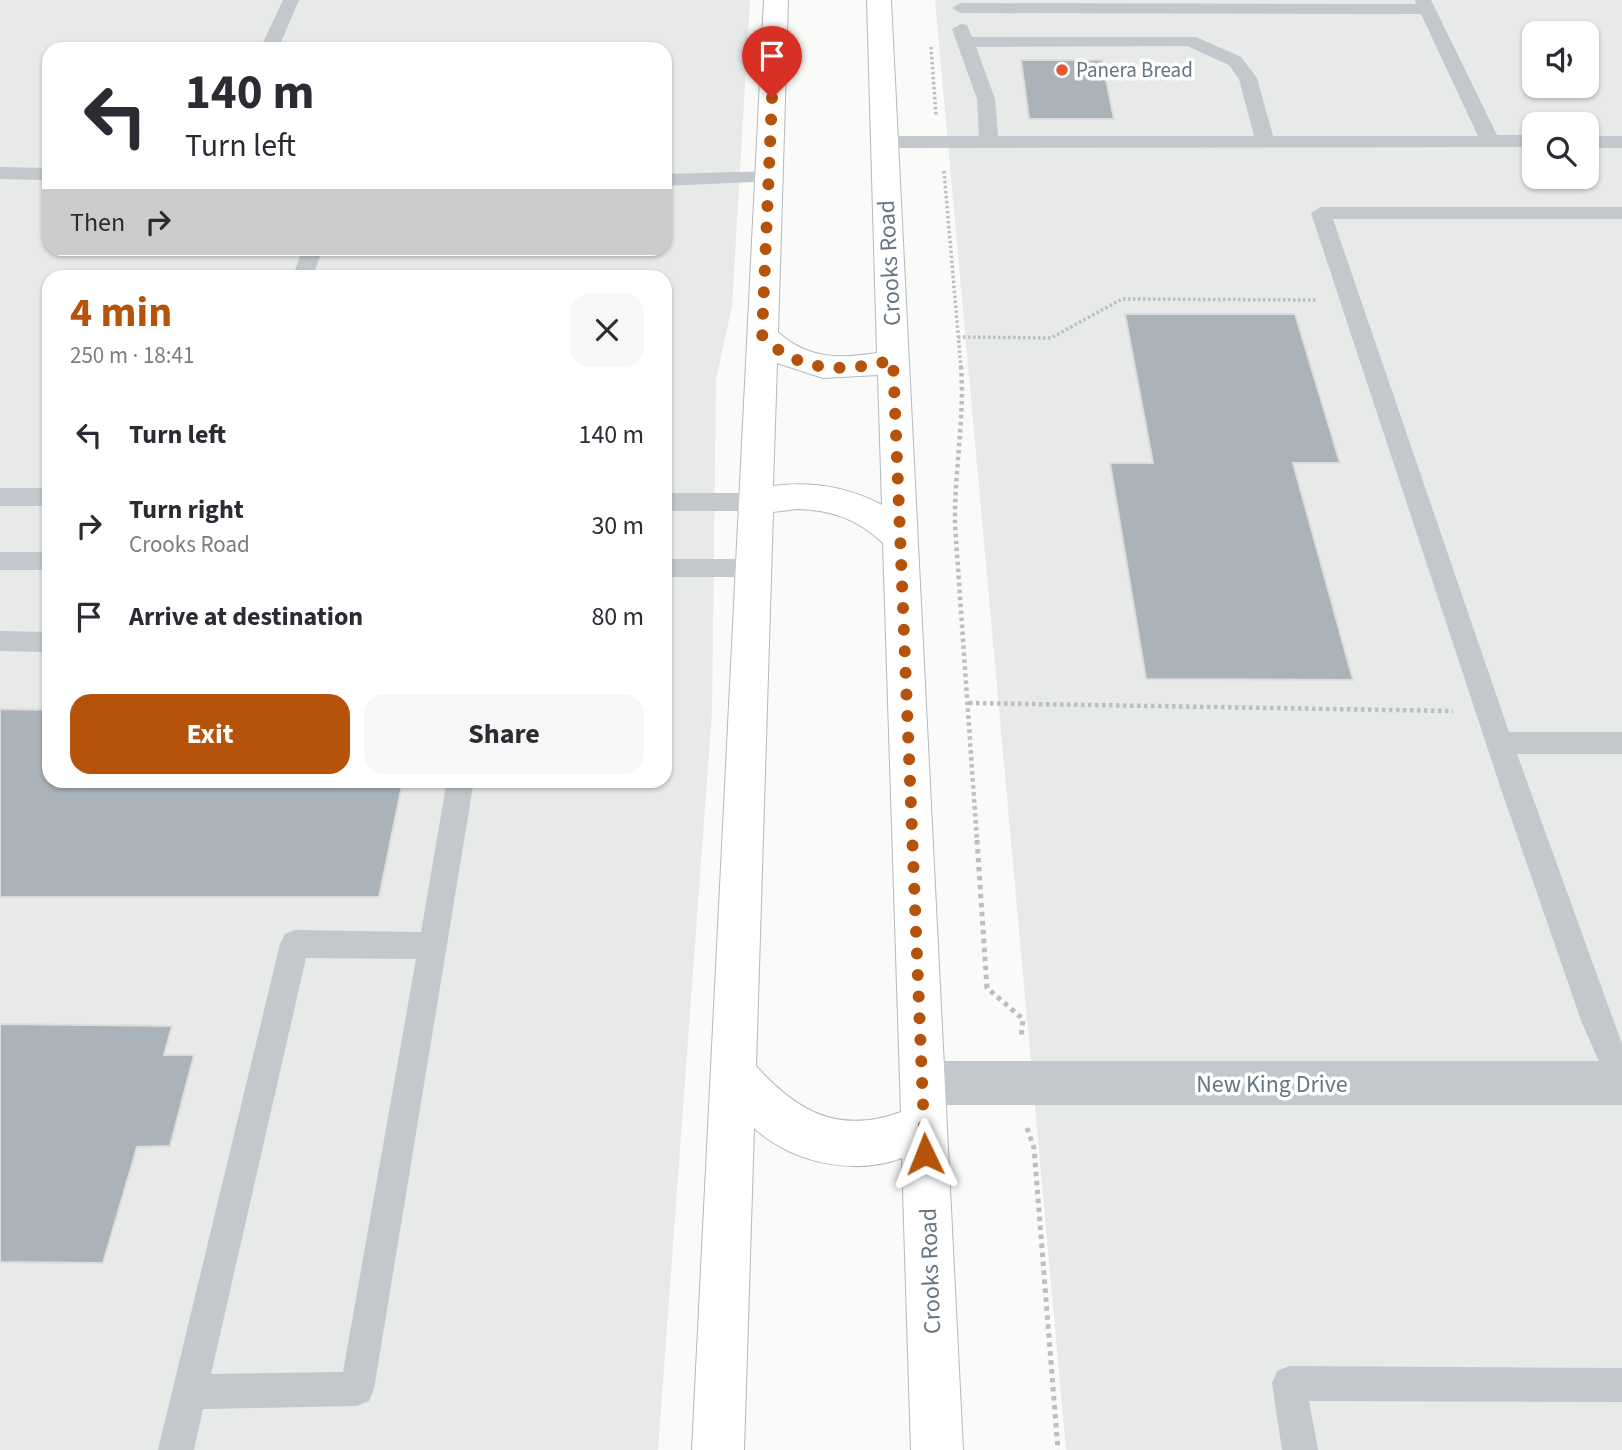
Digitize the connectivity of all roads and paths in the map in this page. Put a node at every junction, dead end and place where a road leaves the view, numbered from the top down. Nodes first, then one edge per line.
1 (292, 0) edge
2 (776, 0) edge
3 (879, 0) edge
4 (959, 4) edge
5 (1425, 4) edge
6 (930, 35) dead end
7 (272, 42) edge
8 (966, 42) junction
9 (1265, 141) junction
10 (1490, 141) junction
11 (1522, 141) edge
12 (883, 142) junction
13 (942, 142) junction
14 (989, 142) junction
15 (1599, 142) edge
16 (1622, 142) edge
17 (0, 173) edge
18 (42, 174) edge
19 (769, 177) junction
20 (672, 180) edge
21 (1622, 213) edge
22 (1317, 300) dead end
23 (762, 335) junction
24 (958, 337) junction
25 (893, 360) junction
26 (0, 497) edge
27 (42, 497) edge
28 (672, 502) edge
29 (757, 502) junction
30 (900, 538) junction
31 (0, 561) edge
32 (42, 561) edge
33 (672, 568) edge
34 (754, 568) junction
35 (0, 641) edge
36 (42, 642) edge
37 (969, 703) junction
38 (1460, 711) dead end
39 (1500, 743) junction
40 (1622, 743) edge
41 (460, 788) edge
42 (432, 946) junction
43 (1020, 1028) dead end
44 (734, 1075) junction
45 (1622, 1081) edge
46 (923, 1105) junction
47 (1028, 1138) dead end
48 (1622, 1385) edge
49 (190, 1392) junction
50 (176, 1450) edge
51 (718, 1450) edge
52 (937, 1450) edge
53 (1058, 1450) edge
54 (1300, 1450) edge

1 - 7 lane
2 - 19 main road
3 - 12 main road, Crooks Road
4 - 5 lane
4 - 8 lane
5 - 10 lane
6 - 13 path
8 - 9 lane
8 - 14 lane
9 - 10 lane
9 - 14 lane
10 - 11 lane
12 - 13 lane
12 - 25 main road, Crooks Road
13 - 14 lane
13 - 24 path
15 - 16 lane
17 - 18 lane
19 - 20 lane
19 - 23 main road
21 - 39 lane
22 - 24 path
23 - 25 main road
23 - 29 main road
24 - 37 path
25 - 30 main road, Crooks Road
26 - 27 lane
28 - 29 lane
29 - 30 main road
29 - 34 main road
30 - 46 main road, Crooks Road
31 - 32 lane
33 - 34 lane
34 - 44 main road
35 - 36 lane
37 - 38 path
37 - 43 path
39 - 40 lane
39 - 45 lane
41 - 42 lane
42 - 49 lane
42 - 49 lane
44 - 46 main road
44 - 51 main road
45 - 46 street, New King Drive
46 - 52 main road, Crooks Road
47 - 53 path
48 - 54 lane
49 - 50 lane

